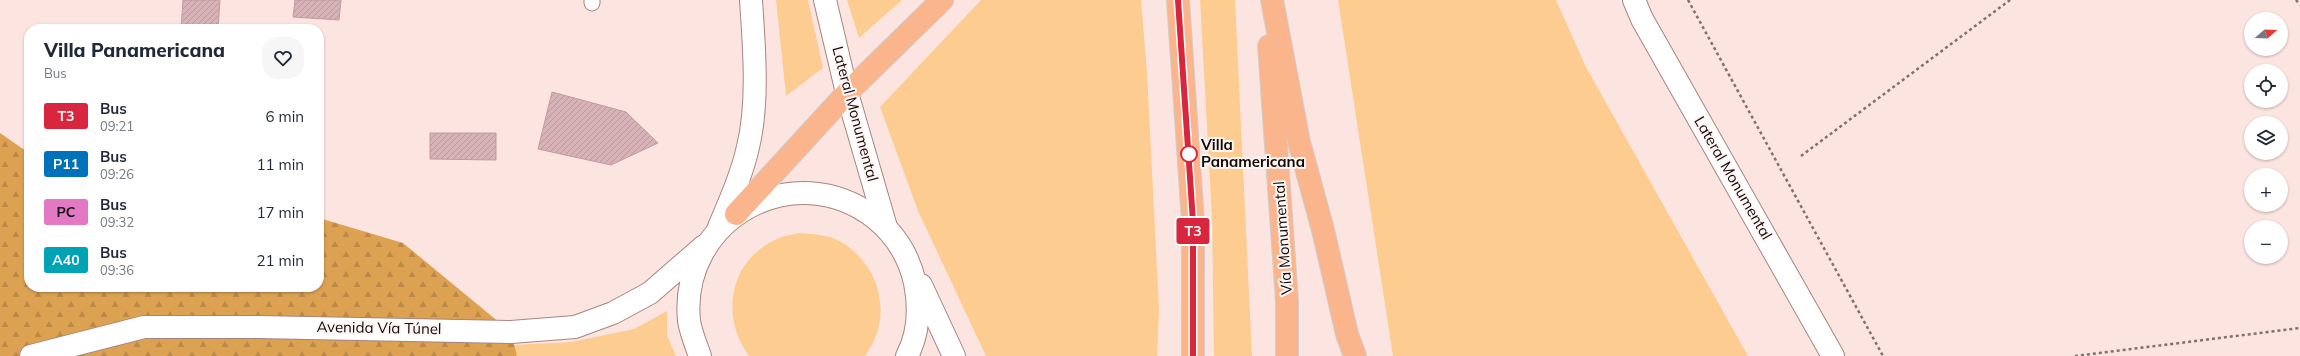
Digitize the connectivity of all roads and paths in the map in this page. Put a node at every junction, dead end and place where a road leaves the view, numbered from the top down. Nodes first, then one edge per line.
1 (751, 0) edge
2 (825, 0) edge
3 (942, 0) edge
4 (1178, 0) edge
5 (1265, 0) edge
6 (1272, 0) edge
7 (1634, 0) edge
8 (1688, 0) edge
9 (2010, 0) edge
10 (2296, 0) edge
11 (2300, 5) edge
12 (847, 93) junction
13 (1801, 156) dead end
14 (736, 214) junction
15 (886, 227) junction
16 (718, 230) junction
17 (704, 246) junction
18 (911, 265) junction
19 (2300, 328) edge
20 (32, 356) edge
21 (700, 356) edge
22 (907, 356) edge
23 (954, 356) edge
24 (1194, 356) edge
25 (1287, 356) edge
26 (1355, 356) edge
27 (1833, 356) edge
28 (1883, 356) edge
29 (2075, 356) edge

1 - 16 main road
2 - 12 main road, Lateral Monumental
3 - 12 highway
4 - 24 highway
5 - 25 highway, Vía Monumental
6 - 26 highway
7 - 27 main road, Lateral Monumental
8 - 28 path
9 - 13 path
10 - 11 path
12 - 14 highway
12 - 15 main road, Lateral Monumental
14 - 15 main road
14 - 16 main road
15 - 18 main road
16 - 17 main road
17 - 20 main road, Avenida Vía Túnel
17 - 21 main road
18 - 22 main road
18 - 23 main road
19 - 29 path

